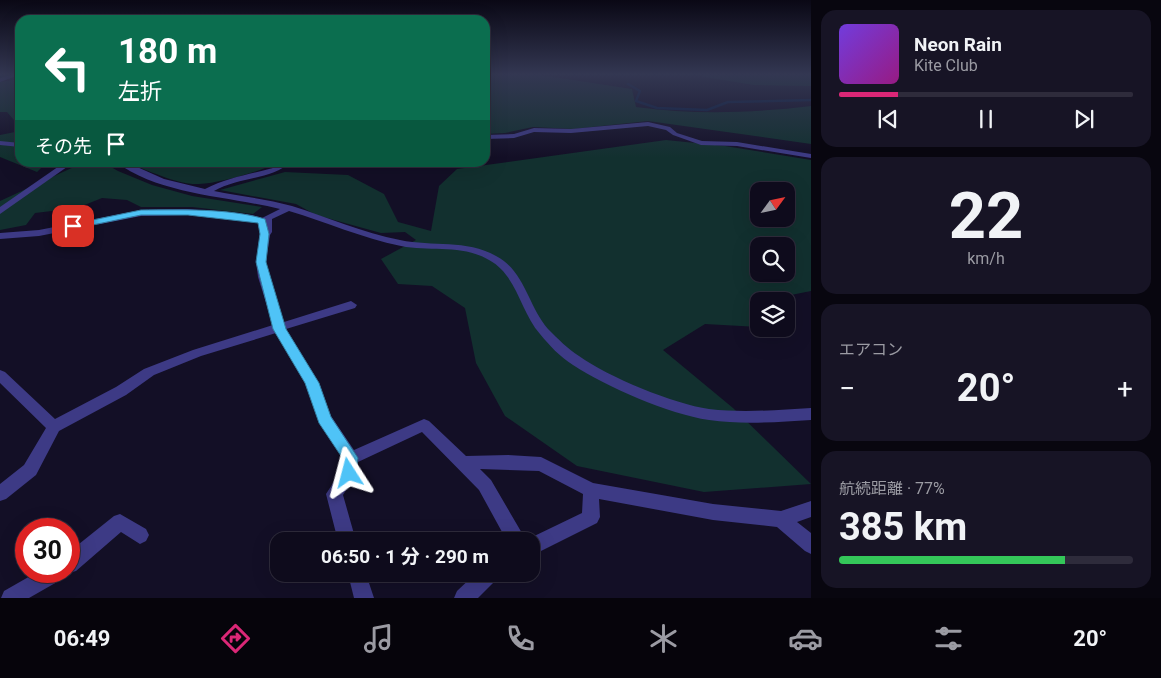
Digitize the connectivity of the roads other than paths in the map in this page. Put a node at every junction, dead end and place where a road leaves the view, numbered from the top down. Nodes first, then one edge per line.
1 (490, 137) edge
2 (0, 143) edge
3 (15, 144) edge
4 (811, 156) edge
5 (62, 167) edge
6 (130, 167) edge
7 (280, 167) edge
8 (206, 192) junction
9 (289, 208) junction
10 (0, 211) edge
11 (265, 234) junction
12 (0, 236) edge
13 (351, 305) dead end
14 (280, 329) junction
15 (0, 375) edge
16 (811, 414) edge
17 (54, 427) junction
18 (350, 458) junction
19 (463, 463) junction
20 (591, 490) junction
21 (0, 494) edge
22 (811, 509) edge
23 (781, 519) junction
24 (345, 532) edge
25 (512, 532) edge
26 (140, 535) dead end
27 (540, 542) edge
28 (811, 545) edge
29 (80, 555) edge
30 (359, 582) edge
31 (480, 582) edge
32 (36, 583) edge
33 (10, 598) edge
34 (364, 598) edge
35 (464, 598) edge

1 - 4 street
2 - 3 street
5 - 10 street
6 - 8 street
7 - 8 street
8 - 9 street
9 - 11 street
9 - 16 street
11 - 12 street
11 - 14 street
13 - 14 street
14 - 17 street
14 - 18 street
15 - 17 street
17 - 21 street
18 - 19 street
18 - 24 street
19 - 20 street
19 - 25 street
20 - 23 street
20 - 27 street
22 - 23 street
23 - 28 street
26 - 29 street
30 - 34 street
31 - 35 street
32 - 33 street

